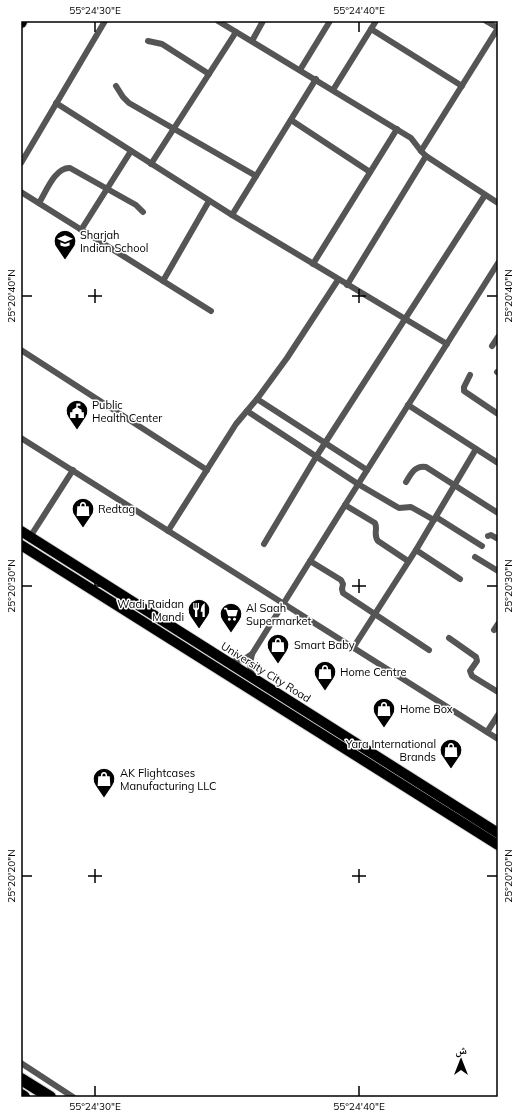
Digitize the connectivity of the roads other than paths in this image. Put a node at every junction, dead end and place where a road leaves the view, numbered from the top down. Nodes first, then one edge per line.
1 (105, 21) edge
2 (218, 21) edge
3 (263, 21) edge
4 (330, 21) edge
5 (376, 21) edge
6 (486, 21) edge
7 (498, 28) edge
8 (371, 29) junction
9 (236, 32) junction
10 (148, 41) dead end
11 (252, 41) junction
12 (300, 70) junction
13 (209, 74) junction
14 (316, 79) junction
15 (116, 86) dead end
16 (462, 86) junction
17 (333, 90) junction
18 (56, 104) junction
19 (291, 120) junction
20 (174, 129) junction
21 (397, 129) junction
22 (131, 151) junction
23 (421, 151) junction
24 (426, 156) junction
25 (21, 163) edge
26 (151, 164) junction
27 (370, 172) junction
28 (256, 176) junction
29 (108, 188) junction
30 (21, 192) edge
31 (485, 195) junction
32 (209, 200) junction
33 (498, 203) edge
34 (39, 204) junction
35 (143, 212) dead end
36 (232, 215) junction
37 (81, 230) junction
38 (498, 263) edge
39 (313, 264) junction
40 (338, 280) junction
41 (163, 281) junction
42 (347, 285) junction
43 (211, 311) dead end
44 (405, 319) junction
45 (498, 337) edge
46 (447, 344) junction
47 (492, 346) dead end
48 (21, 350) edge
49 (470, 375) dead end
50 (257, 399) junction
51 (408, 405) junction
52 (247, 411) junction
53 (498, 414) edge
54 (21, 438) edge
55 (325, 443) junction
56 (476, 449) junction
57 (316, 457) junction
58 (498, 463) edge
59 (73, 470) junction
60 (207, 470) junction
61 (367, 470) junction
62 (406, 482) dead end
63 (358, 484) junction
64 (455, 485) junction
65 (345, 505) junction
66 (498, 513) edge
67 (435, 518) junction
68 (21, 531) edge
69 (168, 531) junction
70 (488, 536) dead end
71 (30, 537) junction
72 (497, 537) edge
73 (264, 544) dead end
74 (21, 545) edge
75 (482, 546) dead end
76 (416, 550) junction
77 (475, 557) dead end
78 (310, 561) junction
79 (408, 561) junction
80 (498, 571) edge
81 (460, 579) dead end
82 (284, 604) junction
83 (374, 613) junction
84 (498, 624) edge
85 (494, 630) dead end
86 (449, 638) dead end
87 (353, 648) junction
88 (429, 650) dead end
89 (252, 654) junction
90 (227, 662) junction
91 (252, 678) junction
92 (498, 692) edge
93 (498, 715) edge
94 (487, 732) junction
95 (498, 739) edge
96 (498, 833) edge
97 (498, 845) edge
98 (21, 1063) edge
99 (21, 1079) edge
100 (21, 1095) edge
101 (24, 1097) edge
102 (50, 1097) edge
103 (73, 1097) edge

1 - 18 street
2 - 9 street
3 - 11 street
4 - 12 street
5 - 8 street
6 - 7 street
7 - 16 street
8 - 16 street
8 - 17 street
9 - 11 street
9 - 13 street
10 - 13 street
11 - 12 street
12 - 14 street
13 - 20 street
14 - 17 street
14 - 19 street
15 - 20 street
16 - 23 street
17 - 21 street
18 - 22 street
18 - 25 street
19 - 27 street
19 - 28 street
20 - 26 street
20 - 28 street
21 - 23 street
21 - 27 street
22 - 26 street
22 - 29 street
23 - 24 street
24 - 31 street
24 - 42 street
26 - 32 street
27 - 39 street
28 - 36 street
29 - 34 street
29 - 35 street
29 - 37 street
30 - 34 street
31 - 33 street
31 - 44 street
32 - 36 street
32 - 41 street
34 - 37 street
36 - 39 street
37 - 41 street
38 - 46 street
39 - 40 street
40 - 42 street
40 - 50 street
41 - 43 street
42 - 44 street
44 - 46 street
44 - 55 street
45 - 47 street
46 - 51 street
48 - 60 street
49 - 53 street
50 - 52 street
50 - 55 street
51 - 56 street
51 - 61 street
52 - 57 street
52 - 60 street
54 - 59 street
55 - 57 street
55 - 61 street
56 - 58 street
56 - 64 street
57 - 63 street
57 - 73 street
59 - 69 street
59 - 71 street
60 - 69 street
61 - 63 street
62 - 64 street
63 - 65 street
63 - 67 street
64 - 66 street
64 - 67 street
65 - 78 street
65 - 79 street
67 - 75 street
67 - 76 street
68 - 71 main road, University City Road
69 - 82 street
70 - 72 street
71 - 90 main road, University City Road
74 - 97 main road, University City Road
76 - 79 street
76 - 81 street
77 - 80 street
78 - 82 street
78 - 83 street
79 - 83 street
82 - 87 street
82 - 89 street
83 - 87 street
83 - 88 street
84 - 85 street
86 - 92 street
87 - 94 street
89 - 90 street
89 - 91 street
90 - 91 main road, University City Road
91 - 96 main road, University City Road
93 - 94 street
94 - 95 street
98 - 103 street
99 - 102 highway
100 - 101 highway

